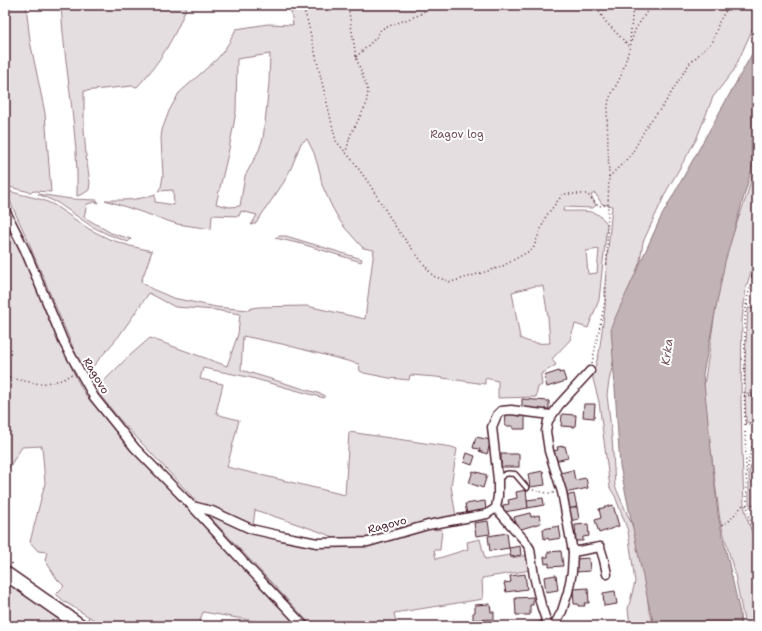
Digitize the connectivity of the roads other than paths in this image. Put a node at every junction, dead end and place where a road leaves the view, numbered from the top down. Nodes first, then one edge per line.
1 (5, 210) edge
2 (590, 371) road end
3 (551, 415) junction
4 (498, 480) junction
5 (527, 488) road end
6 (191, 505) junction
7 (496, 508) junction
8 (573, 552) junction
9 (5, 573) edge
10 (607, 574) dead end
11 (81, 626) edge
12 (304, 626) edge
13 (548, 626) edge
14 (554, 626) edge

1 - 6 street, Ragovo
2 - 3 street
3 - 4 street
3 - 8 street
4 - 5 lane
4 - 7 street
6 - 7 street, Ragovo
6 - 12 street, Ragovo
7 - 13 street
8 - 10 street
8 - 14 street
9 - 11 main road

